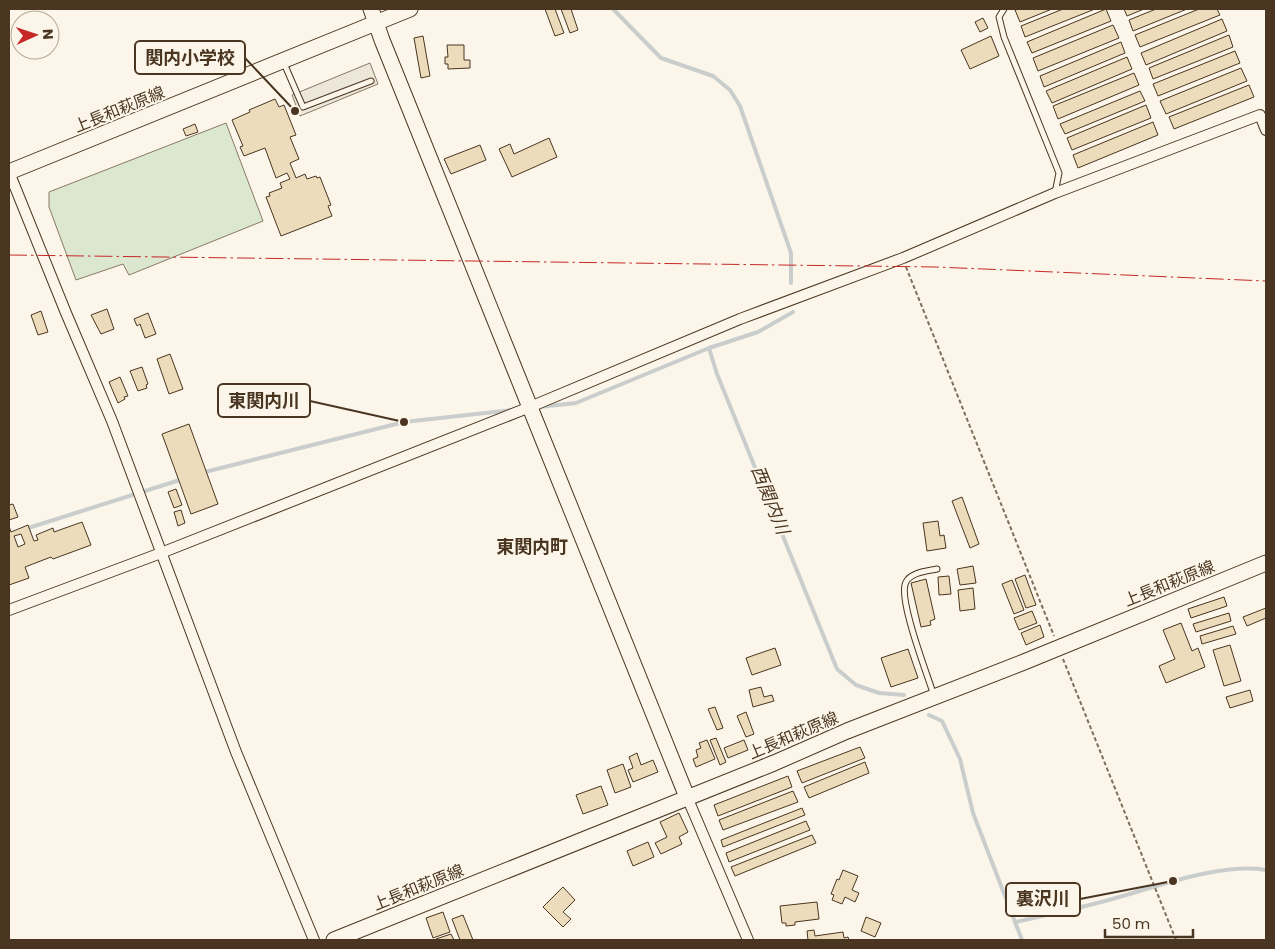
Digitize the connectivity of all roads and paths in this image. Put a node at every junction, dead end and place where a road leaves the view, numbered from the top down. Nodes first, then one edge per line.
1 (410, 9) edge
2 (1004, 9) edge
3 (374, 16) edge
4 (283, 61) junction
5 (371, 81) dead end
6 (1266, 130) edge
7 (9, 172) edge
8 (1055, 193) junction
9 (903, 258) junction
10 (530, 407) junction
11 (161, 553) junction
12 (1266, 563) edge
13 (937, 568) dead end
14 (9, 610) edge
15 (1058, 647) junction
16 (934, 696) junction
17 (687, 797) junction
18 (314, 940) edge
19 (334, 940) edge
20 (748, 940) edge
21 (1176, 940) edge

1 - 3 main road, 上長和萩原線
2 - 8 lane
3 - 4 main road, 上長和萩原線
3 - 10 main road
4 - 5 lane
4 - 7 main road, 上長和萩原線
6 - 8 street
7 - 11 street
8 - 9 street
9 - 10 street
9 - 15 path
10 - 11 street
10 - 17 main road
11 - 14 street
11 - 18 street
12 - 15 main road, 上長和萩原線
13 - 16 lane
15 - 16 main road, 上長和萩原線
15 - 21 path
16 - 17 main road, 上長和萩原線
17 - 19 main road, 上長和萩原線
17 - 20 street

